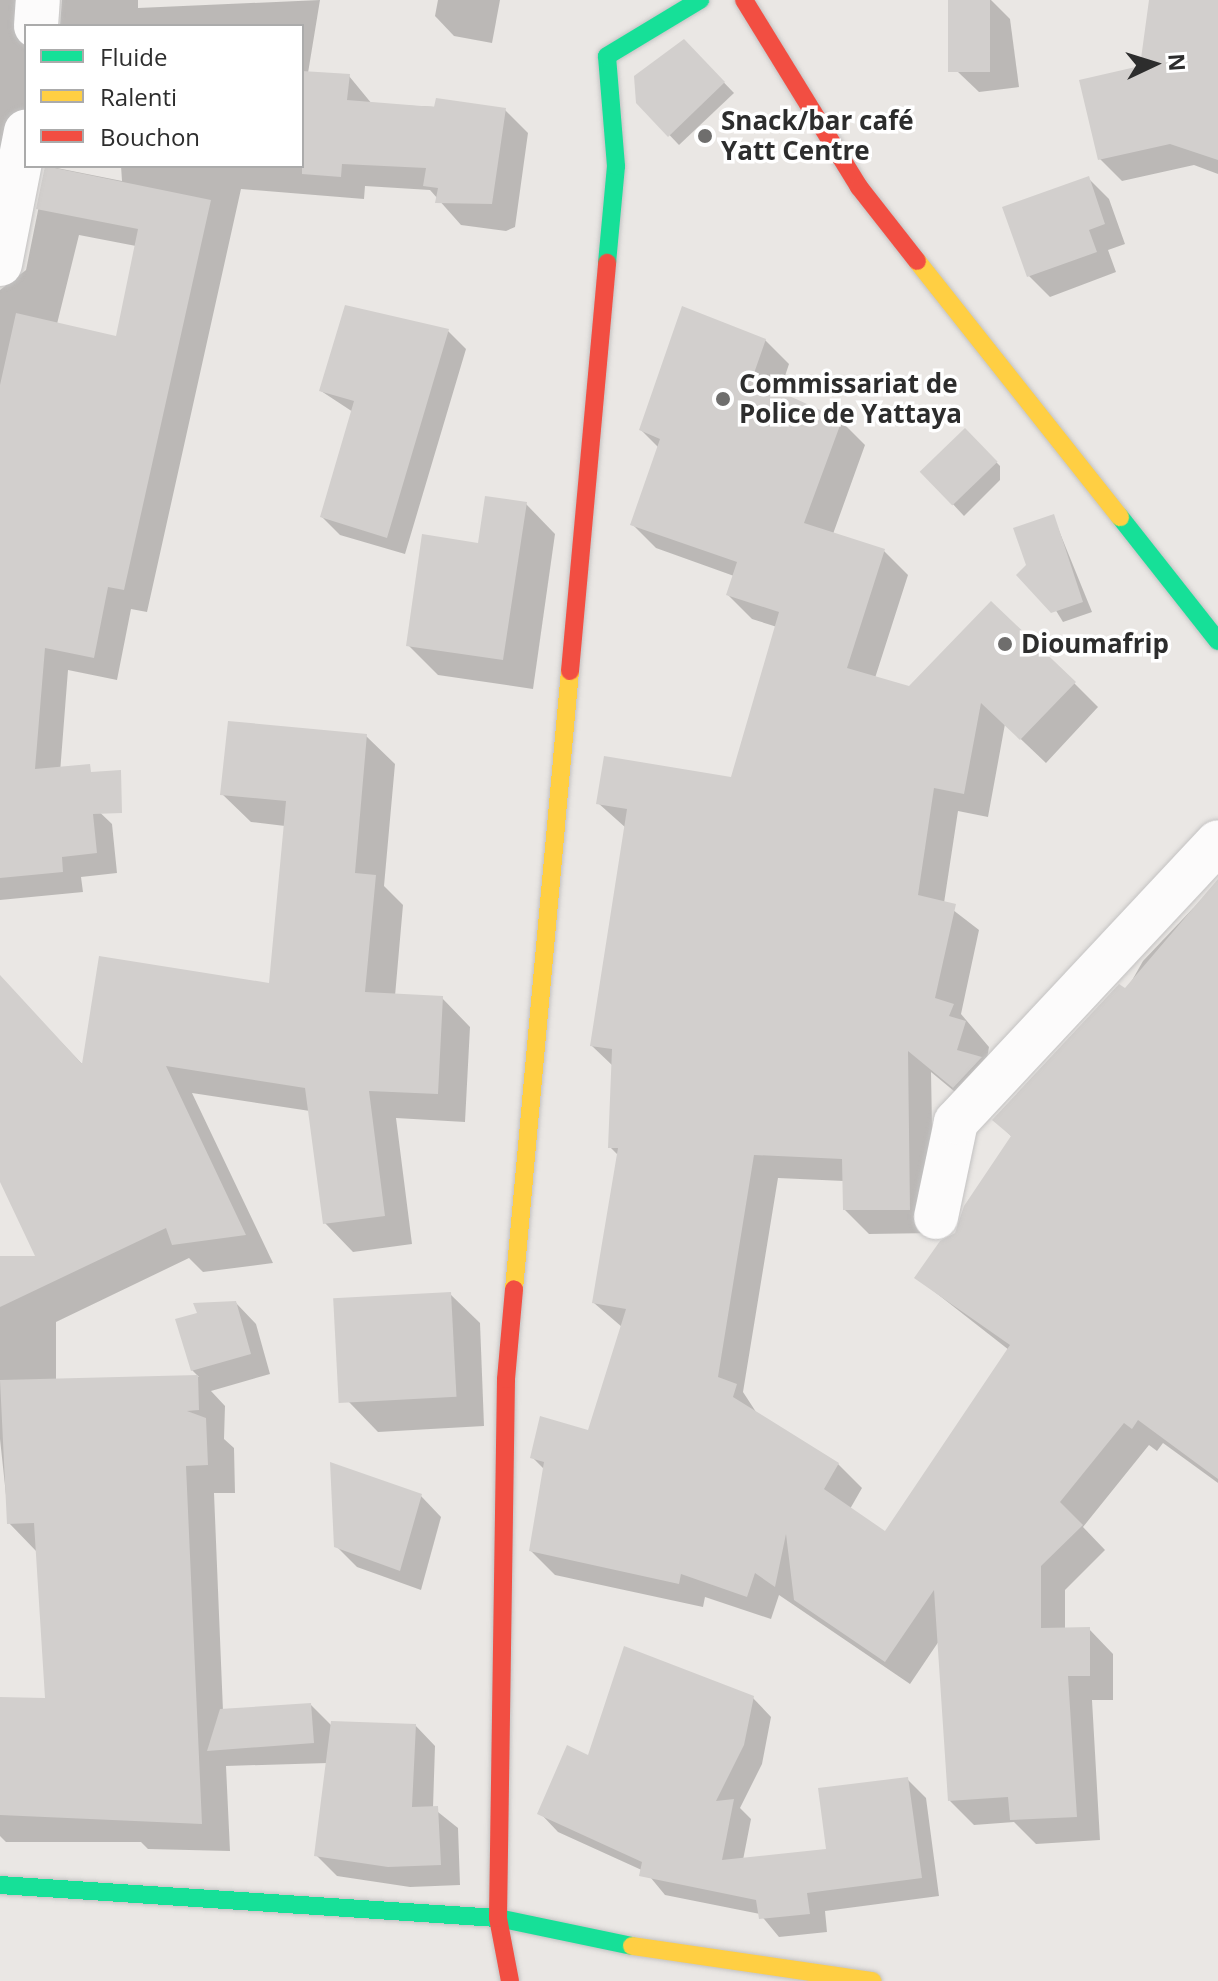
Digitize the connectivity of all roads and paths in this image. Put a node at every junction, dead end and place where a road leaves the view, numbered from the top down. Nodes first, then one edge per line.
1 (38, 0) edge
2 (700, 0) edge
3 (744, 0) edge
4 (36, 24) edge
5 (0, 133) edge
6 (24, 141) edge
7 (24, 146) edge
8 (0, 264) edge
9 (1218, 641) edge
10 (1218, 842) edge
11 (936, 1217) dead end
12 (0, 1885) edge
13 (498, 1918) junction
14 (676, 1968) edge
15 (510, 1981) edge
16 (872, 1981) edge

1 - 4 street
2 - 13 street
3 - 9 street
5 - 6 street
7 - 8 street
10 - 11 street
12 - 13 street
13 - 14 street
13 - 15 street
14 - 16 street

